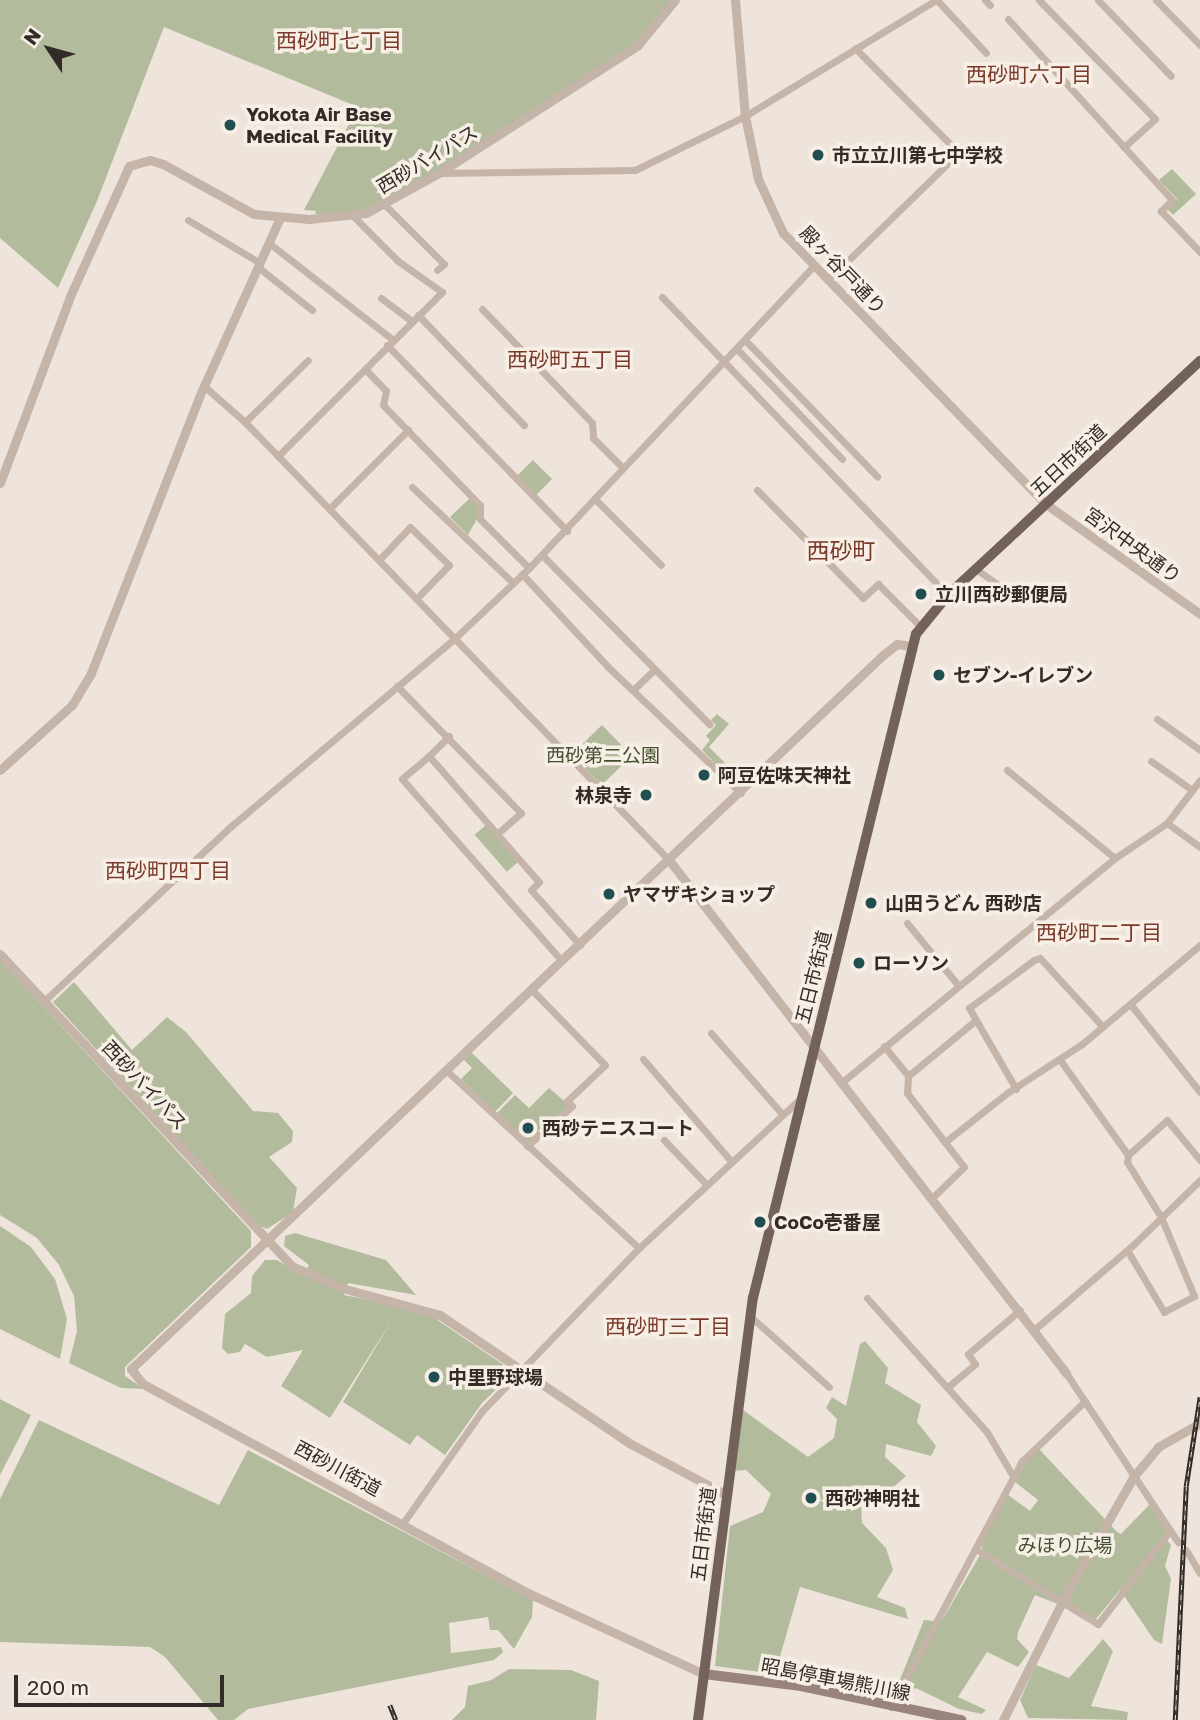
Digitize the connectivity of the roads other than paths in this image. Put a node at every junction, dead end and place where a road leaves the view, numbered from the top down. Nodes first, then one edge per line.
1 (675, 0) edge
2 (735, 0) edge
3 (936, 0) edge
4 (1039, 0) edge
5 (1098, 0) edge
6 (1156, 0) edge
7 (1008, 19) dead end
8 (1200, 45) edge
9 (855, 48) junction
10 (986, 53) dead end
11 (1171, 76) dead end
12 (745, 116) junction
13 (1124, 148) junction
14 (439, 173) junction
15 (385, 205) junction
16 (351, 214) junction
17 (280, 218) junction
18 (188, 220) dead end
19 (269, 243) junction
20 (1200, 252) edge
21 (259, 265) junction
22 (814, 266) junction
23 (437, 271) dead end
24 (828, 281) junction
25 (662, 297) dead end
26 (381, 298) dead end
27 (482, 309) dead end
28 (312, 310) dead end
29 (418, 315) junction
30 (411, 321) junction
31 (745, 340) junction
32 (390, 342) junction
33 (737, 349) junction
34 (308, 360) dead end
35 (1200, 361) edge
36 (723, 363) junction
37 (365, 369) junction
38 (204, 386) junction
39 (245, 422) junction
40 (524, 425) dead end
41 (408, 430) junction
42 (833, 431) junction
43 (824, 440) junction
44 (278, 456) junction
45 (842, 459) dead end
46 (622, 468) junction
47 (877, 476) dead end
48 (0, 483) edge
49 (412, 486) dead end
50 (757, 490) dead end
51 (595, 499) junction
52 (1046, 503) junction
53 (329, 509) junction
54 (567, 531) junction
55 (542, 555) junction
56 (379, 560) junction
57 (661, 565) dead end
58 (529, 568) junction
59 (976, 569) junction
60 (522, 574) junction
61 (513, 583) junction
62 (948, 595) junction
63 (416, 598) junction
64 (1019, 600) dead end
65 (1200, 614) edge
66 (920, 626) junction
67 (454, 639) junction
68 (912, 646) junction
69 (655, 669) junction
70 (397, 687) junction
71 (633, 690) junction
72 (1157, 719) dead end
73 (709, 724) dead end
74 (449, 736) junction
75 (704, 742) dead end
76 (697, 749) junction
77 (1200, 750) edge
78 (429, 756) junction
79 (1152, 761) dead end
80 (0, 770) edge
81 (1007, 770) dead end
82 (1200, 780) edge
83 (1192, 790) junction
84 (741, 793) junction
85 (1167, 824) junction
86 (498, 833) junction
87 (1200, 847) edge
88 (1115, 858) junction
89 (669, 860) junction
90 (907, 923) dead end
91 (580, 945) junction
92 (1200, 945) edge
93 (0, 954) edge
94 (562, 961) junction
95 (958, 985) junction
96 (531, 990) junction
97 (43, 1002) junction
98 (1131, 1005) junction
99 (976, 1020) junction
100 (1103, 1027) junction
101 (711, 1032) dead end
102 (884, 1046) junction
103 (814, 1048) junction
104 (643, 1059) dead end
105 (1060, 1060) junction
106 (446, 1071) junction
107 (908, 1076) junction
108 (841, 1083) junction
109 (1016, 1089) junction
110 (1200, 1092) edge
111 (802, 1097) junction
112 (783, 1115) junction
113 (663, 1140) dead end
114 (945, 1142) junction
115 (527, 1146) junction
116 (1128, 1155) junction
117 (1200, 1160) edge
118 (732, 1162) junction
119 (1200, 1180) edge
120 (707, 1185) junction
121 (931, 1199) junction
122 (1161, 1217) junction
123 (265, 1240) junction
124 (639, 1248) junction
125 (1127, 1250) junction
126 (867, 1298) dead end
127 (1020, 1310) junction
128 (750, 1315) junction
129 (1035, 1329) junction
130 (522, 1370) junction
131 (1066, 1373) joint
132 (949, 1386) junction
133 (829, 1387) dead end
134 (1084, 1401) junction
135 (1200, 1423) edge
136 (1134, 1476) junction
137 (1014, 1478) junction
138 (725, 1494) junction
139 (403, 1523) junction
140 (1170, 1530) junction
141 (1178, 1542) dead end
142 (976, 1549) junction
143 (1186, 1550) dead end
144 (1200, 1573) edge
145 (1062, 1602) junction
146 (704, 1674) junction
147 (891, 1707) junction
148 (698, 1720) edge
149 (961, 1720) edge
150 (1003, 1720) edge

1 - 14 street, 西砂バイパス
2 - 12 street, 殿ヶ谷戸通り
3 - 9 street
3 - 10 street
4 - 13 street
5 - 11 street
6 - 8 street
7 - 13 street
9 - 12 street
9 - 24 street
12 - 14 street
12 - 22 street, 殿ヶ谷戸通り
13 - 20 street
14 - 15 street, 西砂バイパス
15 - 16 street, 西砂バイパス
15 - 23 street
16 - 17 street, 西砂バイパス
16 - 29 street
17 - 19 street
17 - 48 street, 西砂バイパス
18 - 21 street
19 - 21 street
19 - 32 street
21 - 28 street
21 - 38 street
22 - 24 street, 殿ヶ谷戸通り
22 - 31 street
24 - 52 street, 殿ヶ谷戸通り
25 - 36 street
26 - 30 street
27 - 46 street
29 - 30 street
29 - 40 street
30 - 32 street
31 - 33 street
31 - 42 street
32 - 37 street
32 - 54 street
33 - 36 street
33 - 43 street
34 - 39 street
35 - 52 main road, 五日市街道
36 - 46 street
36 - 62 street
37 - 41 street
37 - 44 street
38 - 39 street
38 - 80 street
39 - 44 street
41 - 53 street
41 - 58 street
42 - 43 street
42 - 47 street
43 - 45 street
44 - 53 street
46 - 51 street
49 - 61 street
50 - 66 street
51 - 54 street
51 - 57 street
52 - 59 main road, 五日市街道
52 - 65 street, 宮沢中央通り
53 - 56 street
54 - 55 street
55 - 58 street
55 - 69 street
56 - 63 street
56 - 63 street
58 - 60 street
59 - 62 main road, 五日市街道
59 - 64 street
60 - 61 street
60 - 71 street
61 - 67 street
62 - 66 main road, 五日市街道
63 - 67 street
66 - 68 main road, 五日市街道
67 - 70 street
67 - 89 street
68 - 84 street
68 - 103 main road, 五日市街道
69 - 71 street
69 - 73 street
70 - 74 street
70 - 97 street
71 - 76 street
72 - 77 street
74 - 78 street
74 - 86 street
75 - 76 street
76 - 84 street
78 - 86 street
78 - 94 street
79 - 83 street
81 - 88 street
82 - 83 street
83 - 85 street
84 - 89 street
85 - 87 street
85 - 88 street
86 - 91 street
88 - 95 street
89 - 91 street
89 - 103 street
90 - 95 street
91 - 94 street
92 - 98 street
93 - 97 street, 西砂バイパス
94 - 96 street
95 - 102 street
96 - 106 street
96 - 115 street
97 - 123 street, 西砂バイパス
98 - 100 street
98 - 110 street
99 - 100 street
99 - 107 street
99 - 109 street
100 - 105 street
101 - 112 street
102 - 107 street
102 - 108 street
103 - 108 street
103 - 111 main road, 五日市街道
104 - 118 street
105 - 109 street
105 - 116 street
106 - 115 street
106 - 123 street
107 - 114 street
108 - 121 street
109 - 114 street
111 - 112 street
111 - 128 main road, 五日市街道
112 - 118 street
113 - 120 street
114 - 121 street
115 - 124 street
116 - 117 street
116 - 122 street
118 - 120 street
119 - 122 street
120 - 124 street
121 - 127 street
122 - 125 street
122 - 125 street
123 - 130 street, 西砂バイパス
123 - 139 street, 西砂川街道
124 - 130 street
125 - 129 street
126 - 132 street
127 - 129 street
127 - 132 street
128 - 133 street
128 - 138 main road, 五日市街道
129 - 131 street
130 - 138 street, 西砂バイパス
130 - 139 street
131 - 134 street
132 - 137 street
134 - 136 street
134 - 137 street
135 - 136 street
136 - 140 street
136 - 145 street
137 - 142 street
138 - 146 main road, 五日市街道
139 - 146 street, 西砂川街道
140 - 141 street
140 - 145 street
142 - 145 street
142 - 147 street
143 - 144 street
145 - 150 street
146 - 147 main road, 昭島停車場熊川線
146 - 148 main road, 五日市街道
147 - 149 main road, 昭島停車場熊川線

